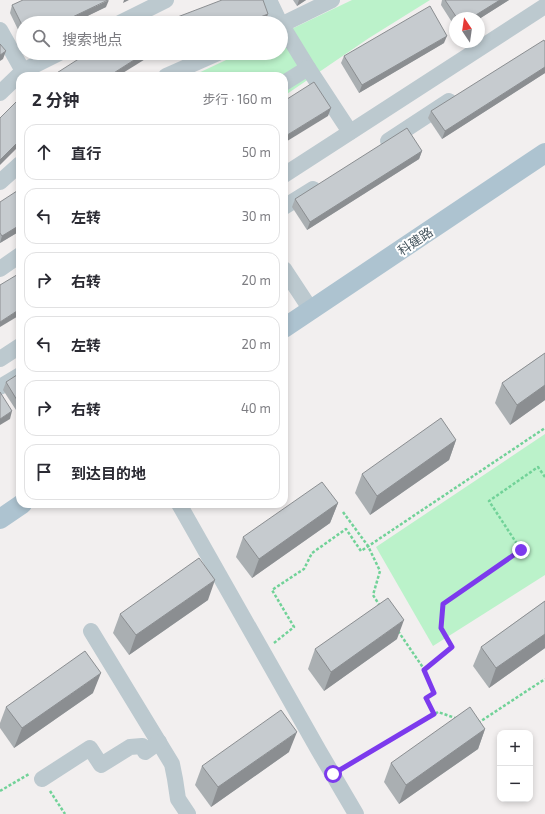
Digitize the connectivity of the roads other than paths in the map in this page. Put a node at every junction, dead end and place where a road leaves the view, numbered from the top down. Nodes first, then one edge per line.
1 (166, 0) edge
2 (269, 0) edge
3 (332, 0) edge
4 (545, 6) edge
5 (134, 16) edge
6 (277, 16) edge
7 (288, 21) edge
8 (0, 30) edge
9 (288, 35) edge
10 (16, 59) edge
11 (17, 60) edge
12 (45, 60) edge
13 (202, 60) edge
14 (308, 68) junction
15 (23, 71) joint
16 (175, 72) edge
17 (16, 78) edge
18 (288, 80) edge
19 (465, 91) edge
20 (0, 93) edge
21 (350, 132) junction
22 (379, 147) edge
23 (545, 153) edge
24 (16, 168) edge
25 (288, 172) edge
26 (328, 180) edge
27 (0, 182) edge
28 (288, 205) edge
29 (16, 258) edge
30 (0, 269) edge
31 (288, 275) edge
32 (311, 310) junction
33 (288, 325) edge
34 (16, 349) edge
35 (0, 359) edge
36 (16, 377) edge
37 (0, 387) edge
38 (16, 508) edge
39 (181, 508) edge
40 (0, 518) edge
41 (91, 631) dead end
42 (158, 742) junction
43 (42, 779) dead end
44 (188, 814) edge
45 (356, 814) edge

1 - 5 street
2 - 6 street
3 - 7 street
4 - 21 street
8 - 10 street
9 - 14 street
11 - 15 street
12 - 15 street
13 - 16 street
14 - 18 street
14 - 21 street
17 - 20 street
19 - 22 street
21 - 25 street
23 - 32 main road, 科建路
24 - 27 street
26 - 28 street
29 - 30 street
31 - 32 street
32 - 33 main road, 科建路
34 - 35 street
36 - 37 street
38 - 40 main road
39 - 45 street
41 - 42 street
42 - 43 street
42 - 44 street

